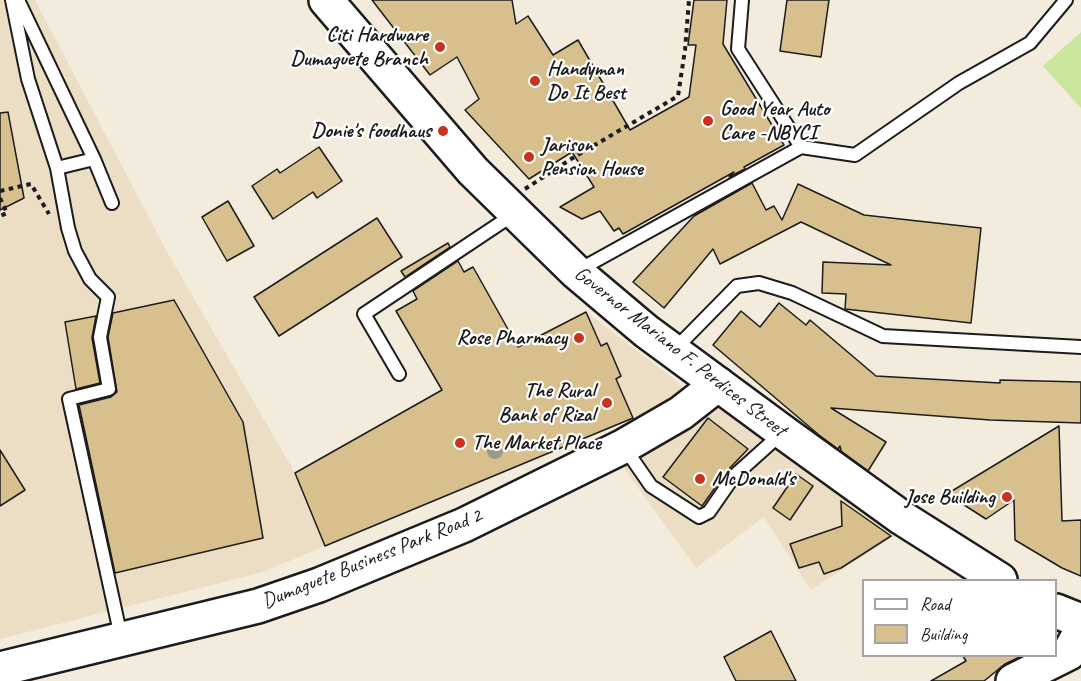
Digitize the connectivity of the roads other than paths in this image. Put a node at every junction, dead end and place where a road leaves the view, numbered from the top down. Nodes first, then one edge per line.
1 (12, 0) edge
2 (18, 0) edge
3 (326, 0) edge
4 (742, 0) edge
5 (1066, 0) edge
6 (801, 147) junction
7 (94, 159) junction
8 (57, 168) junction
9 (112, 202) dead end
10 (510, 208) junction
11 (576, 272) junction
12 (1081, 347) edge
13 (673, 351) junction
14 (399, 374) dead end
15 (718, 384) junction
16 (783, 432) junction
17 (624, 446) junction
18 (998, 579) edge
19 (1057, 611) edge
20 (1081, 621) edge
21 (1081, 632) edge
22 (122, 638) junction
23 (0, 669) edge
24 (1013, 681) edge

1 - 8 lane
2 - 7 lane
3 - 10 main road, Governor Mariano F. Perdices Street
4 - 6 lane
5 - 6 lane
6 - 11 lane
7 - 8 lane
7 - 9 lane
8 - 22 lane
10 - 11 main road, Governor Mariano F. Perdices Street
10 - 14 lane
11 - 13 main road, Governor Mariano F. Perdices Street
12 - 13 lane
13 - 15 main road, Governor Mariano F. Perdices Street
15 - 16 main road, Governor Mariano F. Perdices Street
15 - 17 main road, Dumaguete Business Park Road 2
16 - 17 lane
16 - 18 main road, Governor Mariano F. Perdices Street
17 - 22 main road, Dumaguete Business Park Road 2
19 - 20 main road
21 - 24 main road
22 - 23 main road, Dumaguete Business Park Road 2

